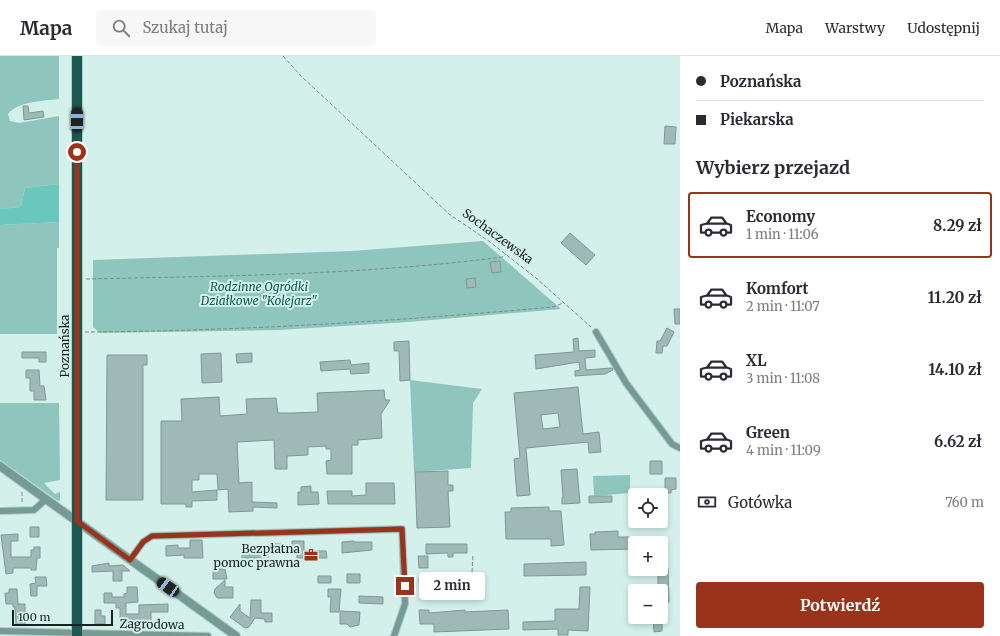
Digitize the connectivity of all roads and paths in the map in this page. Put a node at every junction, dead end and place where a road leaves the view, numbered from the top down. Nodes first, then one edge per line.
1 (77, 56) edge
2 (283, 56) edge
3 (506, 254) junction
4 (84, 279) dead end
5 (563, 303) junction
6 (84, 332) dead end
7 (596, 332) joint
8 (680, 448) edge
9 (0, 466) edge
10 (20, 487) dead end
11 (46, 499) junction
12 (22, 510) junction
13 (0, 511) edge
14 (77, 521) junction
15 (473, 554) dead end
16 (130, 560) junction
17 (472, 572) dead end
18 (0, 631) edge
19 (77, 634) edge
20 (231, 635) edge
21 (208, 636) edge
22 (394, 636) edge

1 - 14 main road, Poznańska
2 - 3 path, Sochaczewska
3 - 4 path
3 - 5 path, Sochaczewska
5 - 6 path
5 - 7 path, Sochaczewska
7 - 8 street
9 - 11 street
10 - 12 path
11 - 12 street
11 - 14 street
12 - 13 street
14 - 16 street
14 - 19 main road, Poznańska
15 - 17 path
16 - 20 street
16 - 22 street
18 - 19 street, Zagrodowa
19 - 21 street, Zagrodowa

